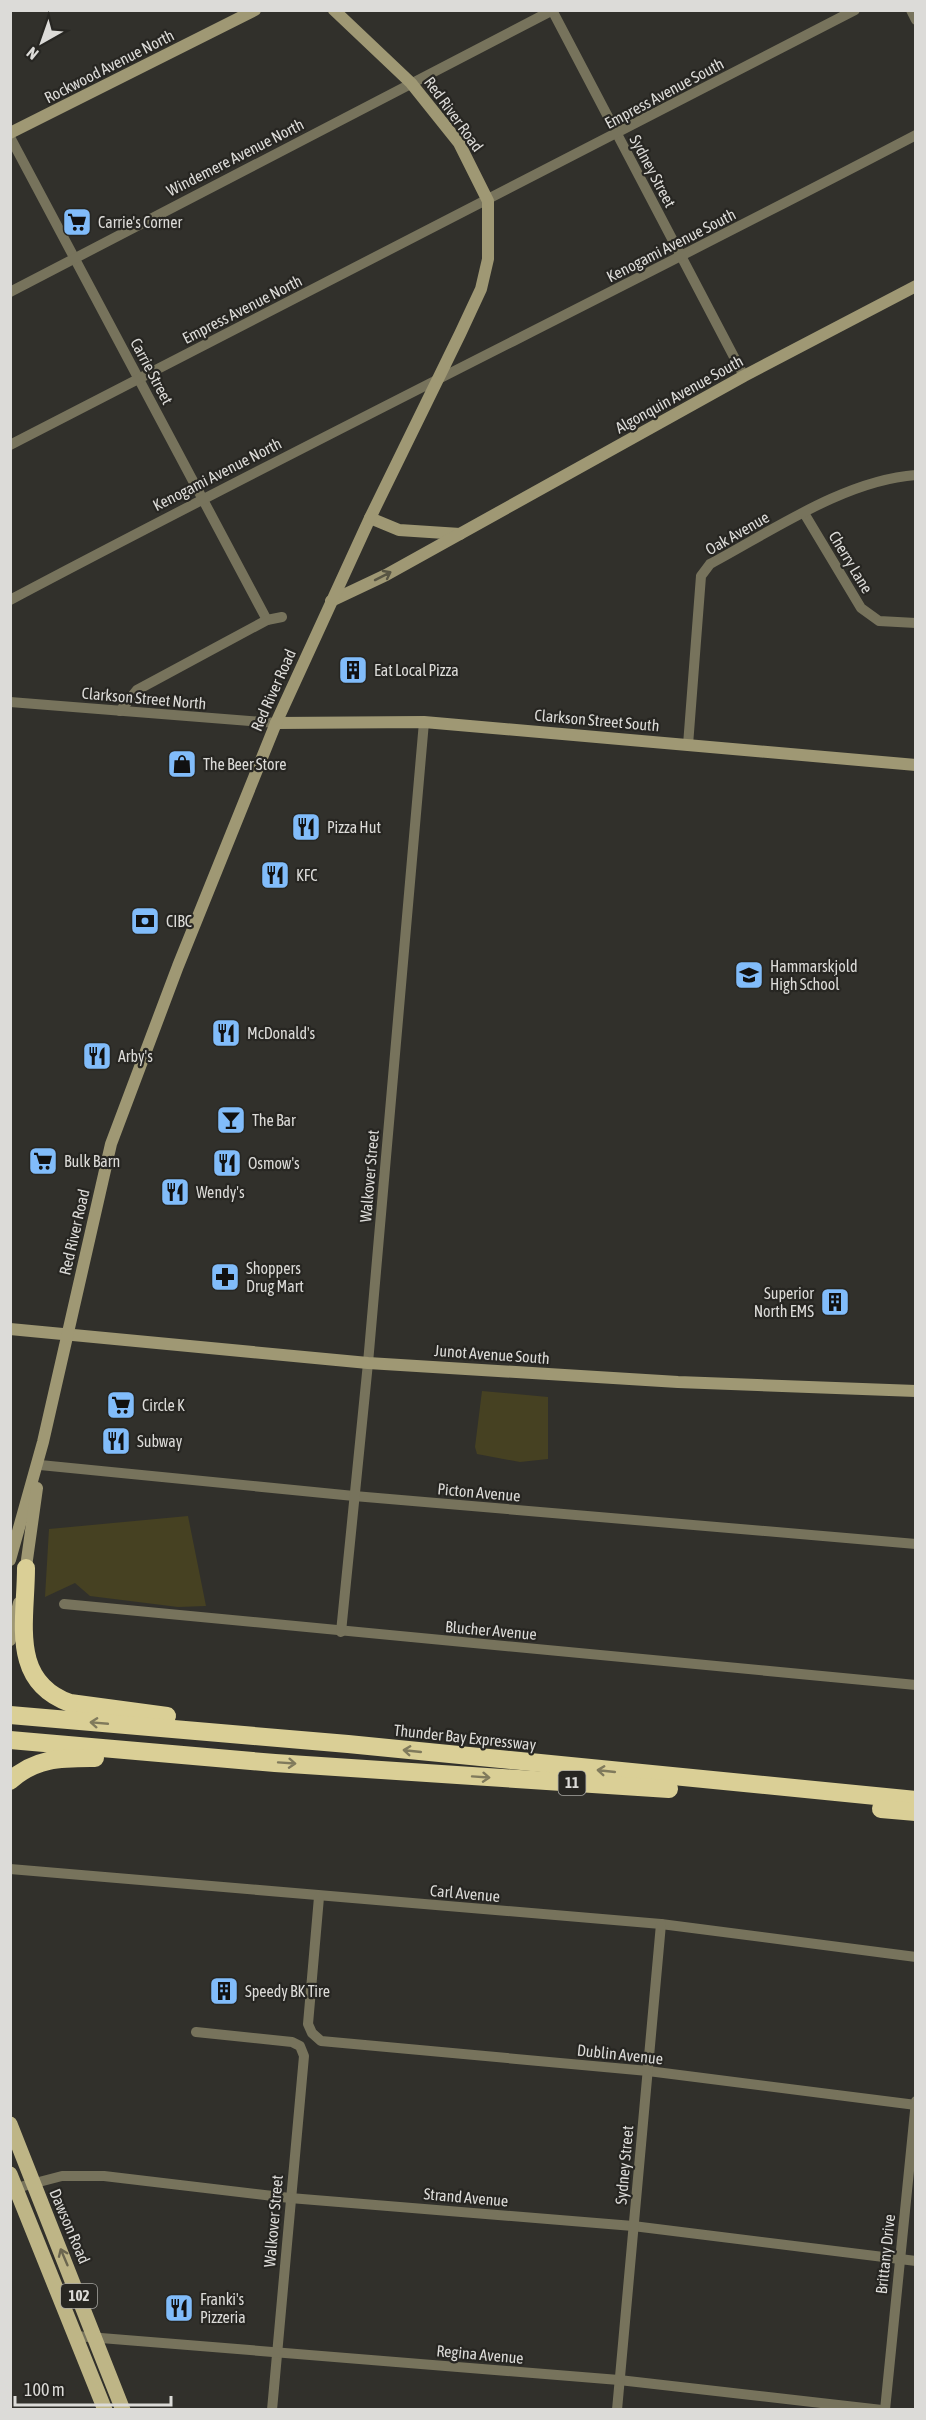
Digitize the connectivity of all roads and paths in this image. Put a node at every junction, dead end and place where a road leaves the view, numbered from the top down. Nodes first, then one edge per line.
1 (255, 10) edge
2 (334, 10) edge
3 (855, 10) edge
4 (911, 10) edge
5 (552, 11) edge
6 (915, 20) edge
7 (411, 83) junction
8 (10, 135) edge
9 (617, 135) junction
10 (915, 135) edge
11 (488, 201) junction
12 (73, 258) junction
13 (681, 258) junction
14 (915, 286) edge
15 (10, 292) edge
16 (744, 376) junction
17 (139, 377) junction
18 (439, 378) junction
19 (10, 445) edge
20 (915, 475) edge
21 (201, 499) junction
22 (804, 513) junction
23 (370, 518) junction
24 (461, 534) junction
25 (10, 600) edge
26 (331, 601) junction
27 (282, 616) dead end
28 (267, 620) junction
29 (915, 623) edge
30 (10, 702) edge
31 (120, 711) junction
32 (424, 722) junction
33 (276, 723) junction
34 (688, 745) junction
35 (915, 765) edge
36 (10, 1329) edge
37 (68, 1334) junction
38 (368, 1363) junction
39 (915, 1391) edge
40 (43, 1442) junction
41 (40, 1465) junction
42 (354, 1496) junction
43 (915, 1544) edge
44 (18, 1564) edge
45 (64, 1604) dead end
46 (341, 1632) junction
47 (10, 1640) edge
48 (915, 1685) edge
49 (10, 1715) edge
50 (241, 1734) junction
51 (10, 1740) edge
52 (228, 1759) junction
53 (10, 1781) edge
54 (915, 1800) edge
55 (915, 1812) edge
56 (10, 1869) edge
57 (319, 1897) junction
58 (661, 1924) junction
59 (915, 1957) edge
60 (196, 2032) dead end
61 (648, 2071) junction
62 (915, 2104) edge
63 (10, 2124) edge
64 (13, 2181) edge
65 (33, 2183) junction
66 (290, 2198) junction
67 (633, 2226) junction
68 (900, 2259) junction
69 (915, 2260) edge
70 (76, 2336) junction
71 (94, 2337) junction
72 (276, 2353) junction
73 (619, 2380) junction
74 (105, 2409) edge
75 (123, 2409) edge
76 (272, 2409) edge
77 (617, 2409) edge
78 (883, 2409) edge

1 - 8 main road, Rockwood Avenue North
2 - 7 main road, Red River Road
3 - 9 street, Empress Avenue South
4 - 6 street
5 - 7 street, Windemere Avenue North
5 - 9 street, Sydney Street
7 - 11 main road, Red River Road
7 - 12 street, Windemere Avenue North
8 - 12 street, Carrie Street
9 - 11 street, Empress Avenue South
9 - 13 street, Sydney Street
10 - 13 street, Kenogami Avenue South
11 - 17 street, Empress Avenue North
11 - 18 main road, Red River Road
12 - 15 street, Windemere Avenue North
12 - 17 street, Carrie Street
13 - 16 street, Sydney Street
13 - 18 street, Kenogami Avenue South
14 - 16 main road, Algonquin Avenue South
16 - 24 main road, Algonquin Avenue South
17 - 19 street, Empress Avenue North
17 - 21 street, Carrie Street
18 - 21 street, Kenogami Avenue North
18 - 23 main road, Red River Road
20 - 22 street, Oak Avenue
21 - 25 street, Kenogami Avenue North
21 - 28 street, Carrie Street
22 - 29 street, Cherry Lane
22 - 34 street, Oak Avenue
23 - 24 main road
23 - 26 main road, Red River Road
26 -> 24 main road, Algonquin Avenue South
26 - 33 main road, Red River Road
27 - 28 street
28 - 31 street
30 - 31 street, Clarkson Street North
31 - 33 street, Clarkson Street North
32 - 33 main road, Clarkson Street South
32 - 34 main road, Clarkson Street South
32 - 38 street, Walkover Street
33 - 37 main road, Red River Road
34 - 35 main road, Clarkson Street South
36 - 37 main road, Junot Avenue South
37 - 38 main road, Junot Avenue South
37 - 40 main road, Red River Road
38 - 39 main road, Junot Avenue South
38 - 42 street, Walkover Street
40 - 41 main road
40 - 44 main road
41 - 42 street, Picton Avenue
41 - 44 main road
42 - 43 street, Picton Avenue
42 - 46 street, Walkover Street
44 - 47 main road
44 - 50 highway
45 - 46 street, Blucher Avenue
46 - 48 street, Blucher Avenue
50 -> 49 highway, Thunder Bay Expressway / 11
54 -> 50 highway, Thunder Bay Expressway / 11
51 - 52 highway, 11
52 - 53 highway
52 -> 55 highway, 11
56 - 57 street, Carl Avenue
57 - 58 street, Carl Avenue
57 - 61 street, Dublin Avenue
58 - 59 street, Carl Avenue
58 - 61 street, Sydney Street
60 - 66 street, Walkover Street
61 - 62 street, Dublin Avenue
61 - 67 street, Sydney Street
62 - 68 street, Brittany Drive
63 - 65 main road, Dawson Road / 102
64 - 65 street, Strand Avenue
64 - 70 main road, 102
65 - 66 street, Strand Avenue
71 -> 65 main road, Dawson Road / 102
66 - 67 street, Strand Avenue
66 - 72 street, Walkover Street
67 - 68 street, Strand Avenue
67 - 73 street, Sydney Street
68 - 69 street, Strand Avenue
68 - 78 street, Brittany Drive
70 - 71 street, Regina Avenue
70 - 74 main road, 102
71 - 72 street, Regina Avenue
71 - 75 main road, Dawson Road / 102
72 - 73 street, Regina Avenue
72 - 76 street, Walkover Street
73 - 77 street, Sydney Street
73 - 78 street, Regina Avenue

